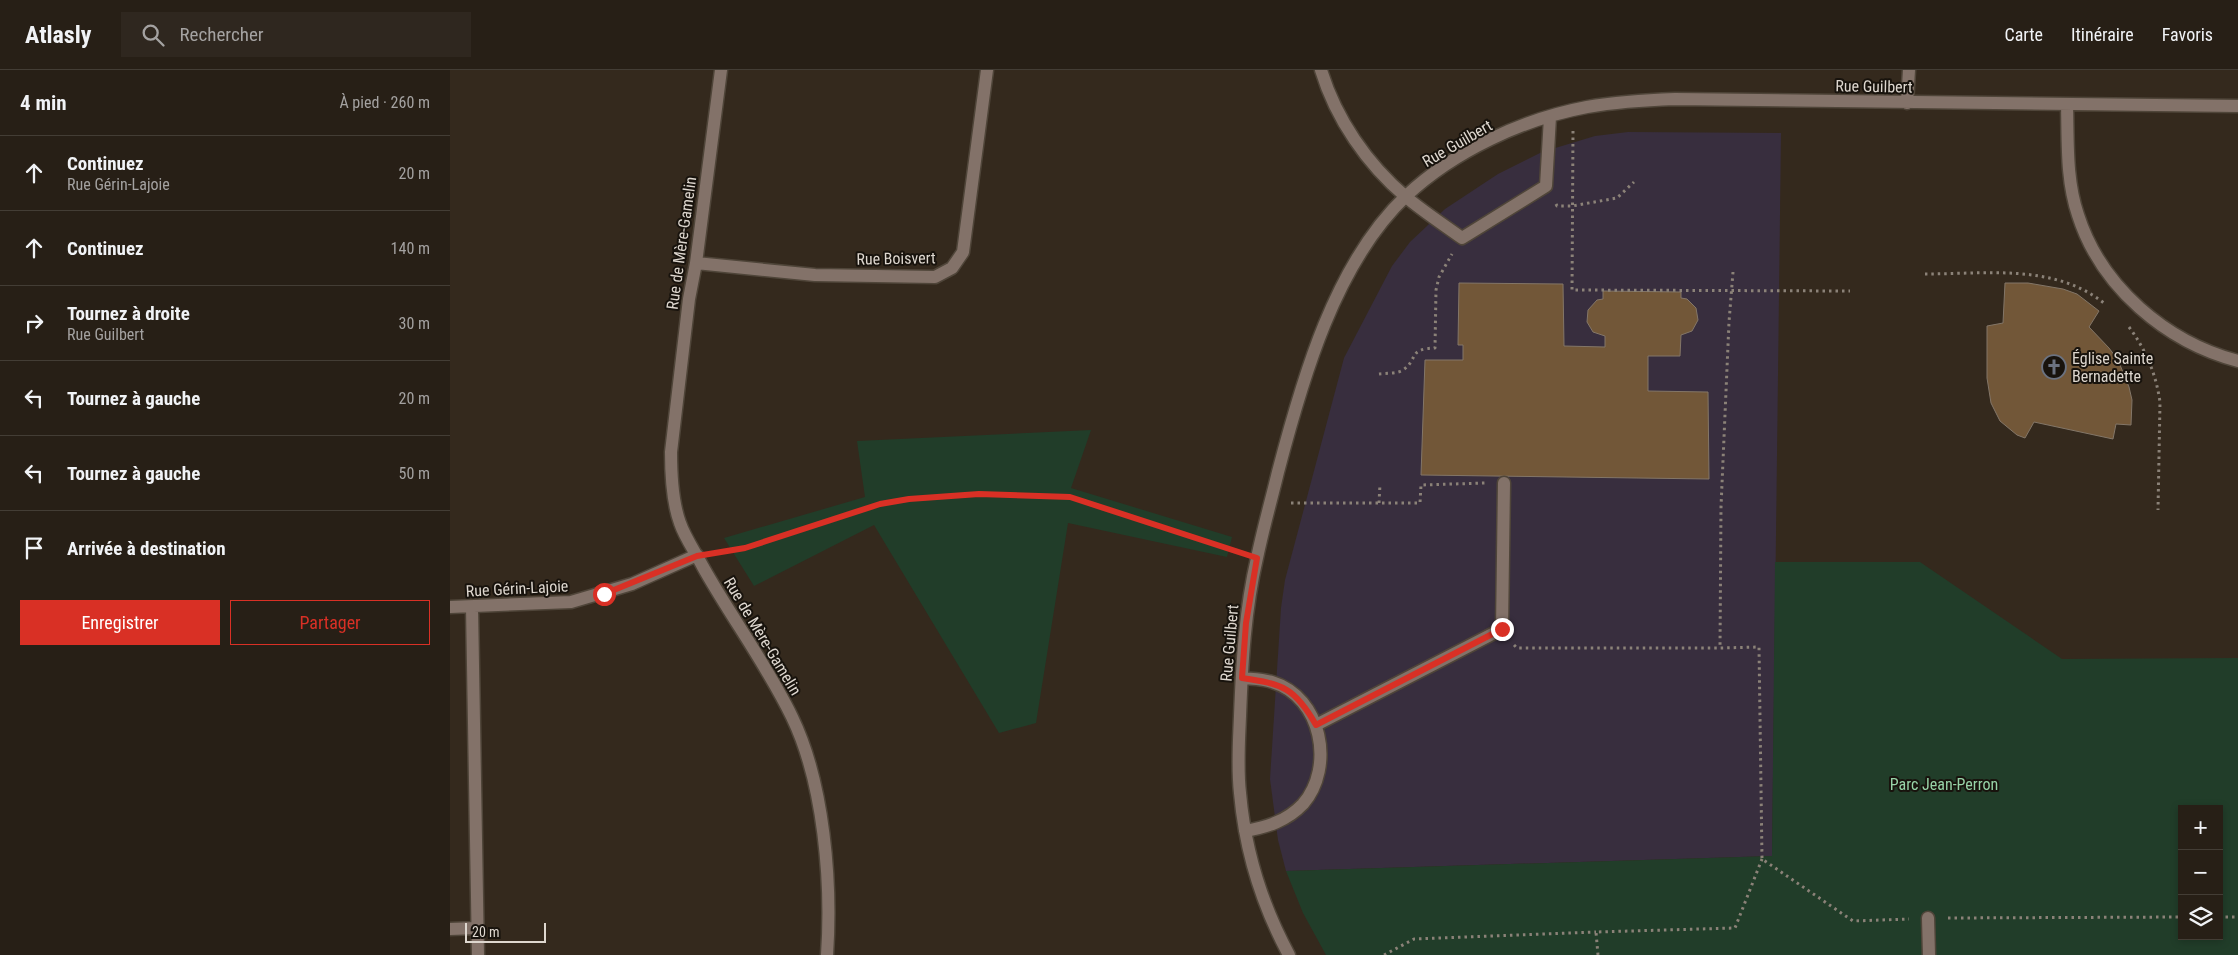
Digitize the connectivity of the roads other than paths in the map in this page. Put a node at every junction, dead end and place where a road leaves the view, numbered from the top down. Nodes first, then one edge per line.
1 (721, 70) edge
2 (987, 70) edge
3 (1321, 70) edge
4 (1910, 70) edge
5 (1907, 103) junction
6 (2067, 105) junction
7 (2238, 106) edge
8 (1550, 117) junction
9 (1406, 197) junction
10 (696, 263) junction
11 (2238, 360) edge
12 (1504, 483) road end
13 (697, 556) junction
14 (450, 607) edge
15 (472, 607) junction
16 (1242, 678) junction
17 (1316, 725) junction
18 (1245, 831) junction
19 (1928, 918) road end
20 (477, 928) junction
21 (450, 929) edge
22 (478, 955) edge
23 (827, 955) edge
24 (1290, 955) edge
25 (1929, 955) edge

1 - 10 street, Rue de Mère-Gamelin
2 - 10 street, Rue Boisvert
3 - 9 street
4 - 5 street
5 - 6 street, Rue Guilbert
5 - 8 street, Rue Guilbert
6 - 7 street, Rue Guilbert
6 - 11 street
8 - 9 street, Rue Guilbert
8 - 9 street
9 - 16 street, Rue Guilbert
10 - 13 street, Rue de Mère-Gamelin
12 - 17 street
13 - 15 street, Rue Gérin-Lajoie
13 - 23 street, Rue de Mère-Gamelin
14 - 15 street, Rue Gérin-Lajoie
15 - 20 street
16 - 17 street
16 - 18 street, Rue Guilbert
17 - 18 street
18 - 24 street, Rue Guilbert
19 - 25 street
20 - 21 street
20 - 22 street

